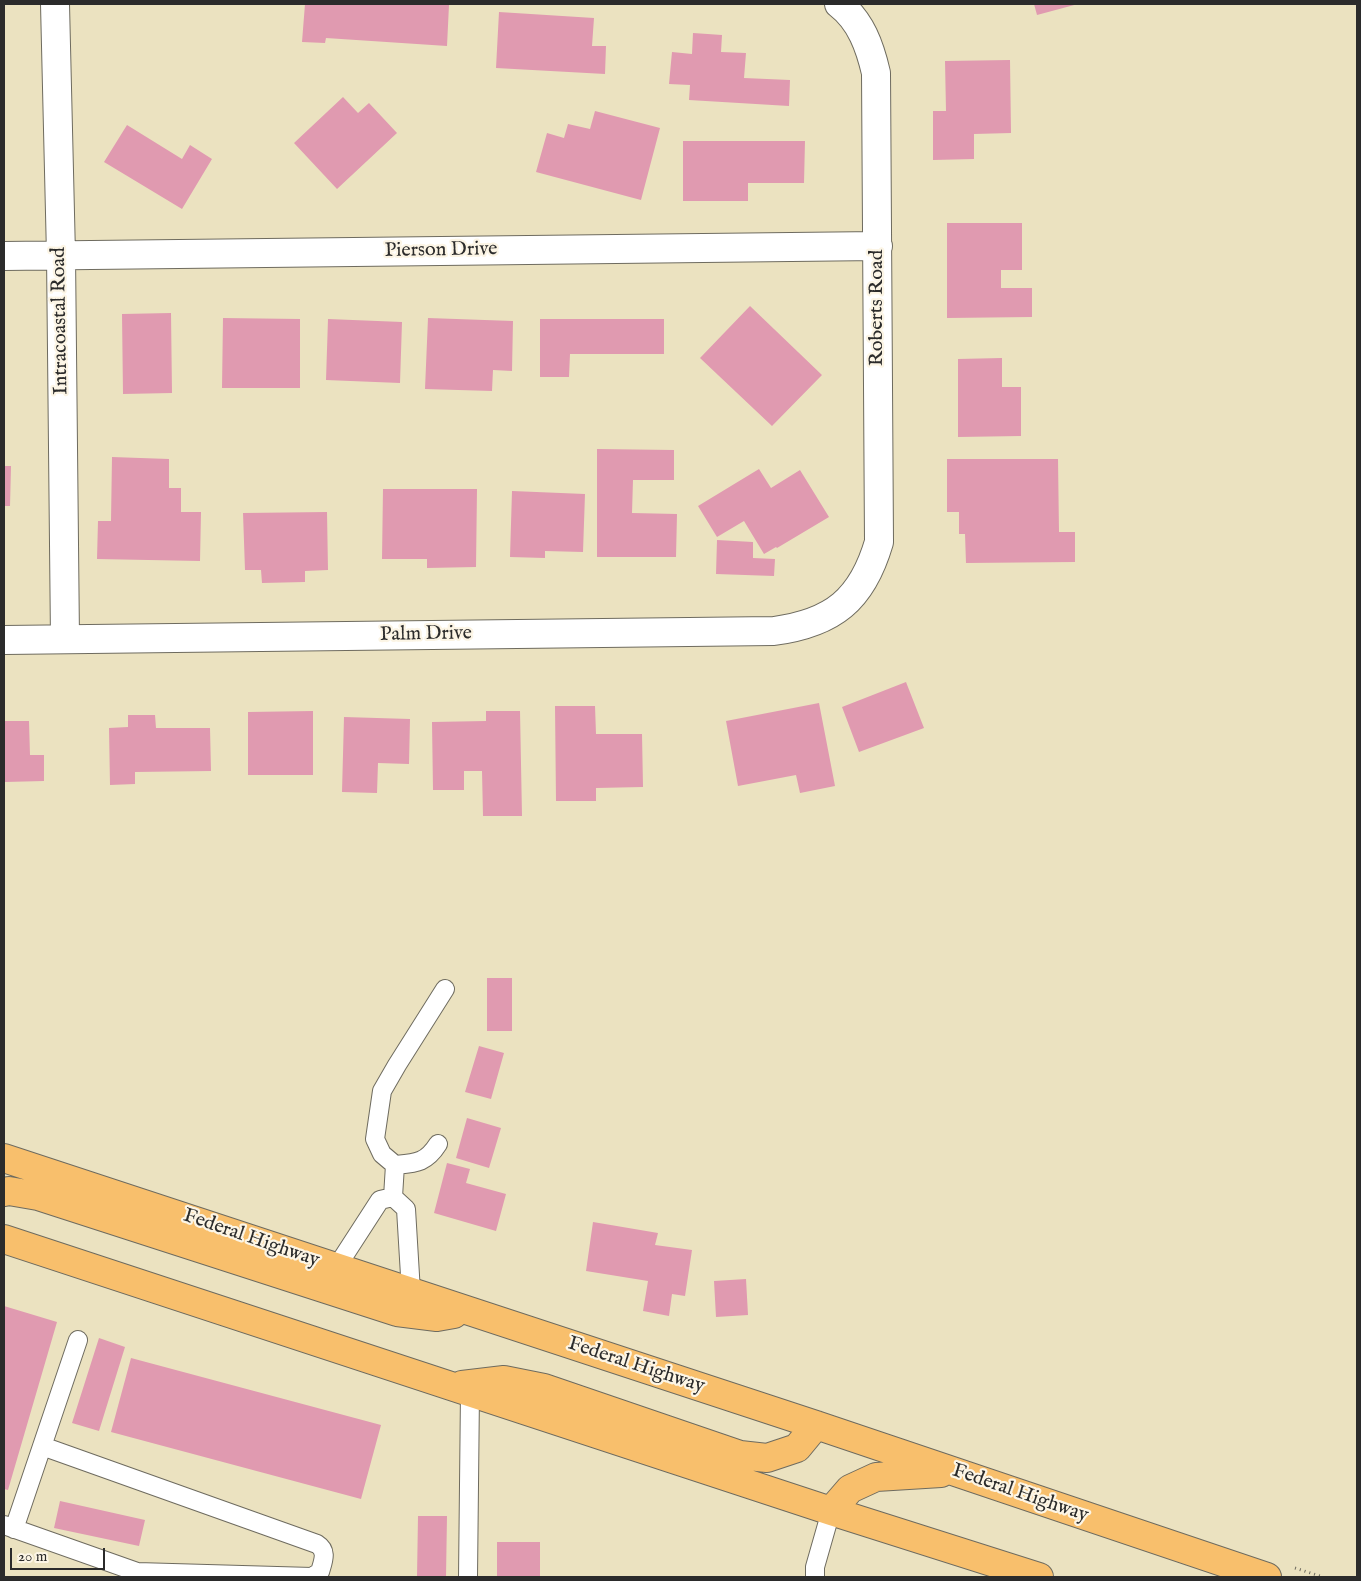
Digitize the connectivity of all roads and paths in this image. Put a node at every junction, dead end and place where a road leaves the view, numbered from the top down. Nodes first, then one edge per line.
1 (55, 4) edge
2 (841, 6) edge
3 (878, 246) junction
4 (4, 256) edge
5 (61, 256) junction
6 (842, 606) joint
7 (65, 639) junction
8 (4, 640) edge
9 (445, 989) dead end
10 (438, 1144) dead end
11 (4, 1158) edge
12 (395, 1164) junction
13 (4, 1192) edge
14 (393, 1197) junction
15 (4, 1238) edge
16 (336, 1268) junction
17 (411, 1292) junction
18 (468, 1311) junction
19 (78, 1340) dead end
20 (462, 1390) junction
21 (816, 1424) junction
22 (42, 1446) junction
23 (955, 1472) junction
24 (831, 1511) junction
25 (9, 1527) edge
26 (137, 1575) edge
27 (468, 1577) edge
28 (815, 1577) edge
29 (1039, 1577) edge
30 (1267, 1577) edge

1 - 5 street, Intracoastal Road
2 - 3 street, Roberts Road
3 - 5 street, Pierson Drive
3 - 6 street, Roberts Road
4 - 5 street, Pierson Drive
5 - 7 street, Intracoastal Road
6 - 7 street, Palm Drive
7 - 8 street, Palm Drive
9 - 12 lane
10 - 12 lane
11 - 16 main road, Federal Highway
12 - 14 lane
13 - 18 main road
14 - 16 lane
14 - 17 lane
15 - 20 main road
16 - 17 main road, Federal Highway
17 - 18 main road, Federal Highway
18 - 21 main road, Federal Highway
19 - 22 lane
20 - 21 main road
20 - 24 main road
20 - 27 lane
21 - 23 main road, Federal Highway
22 - 25 lane
22 - 26 lane
23 - 24 main road
23 - 30 main road, Federal Highway
24 - 28 lane
24 - 29 main road
25 - 26 lane

